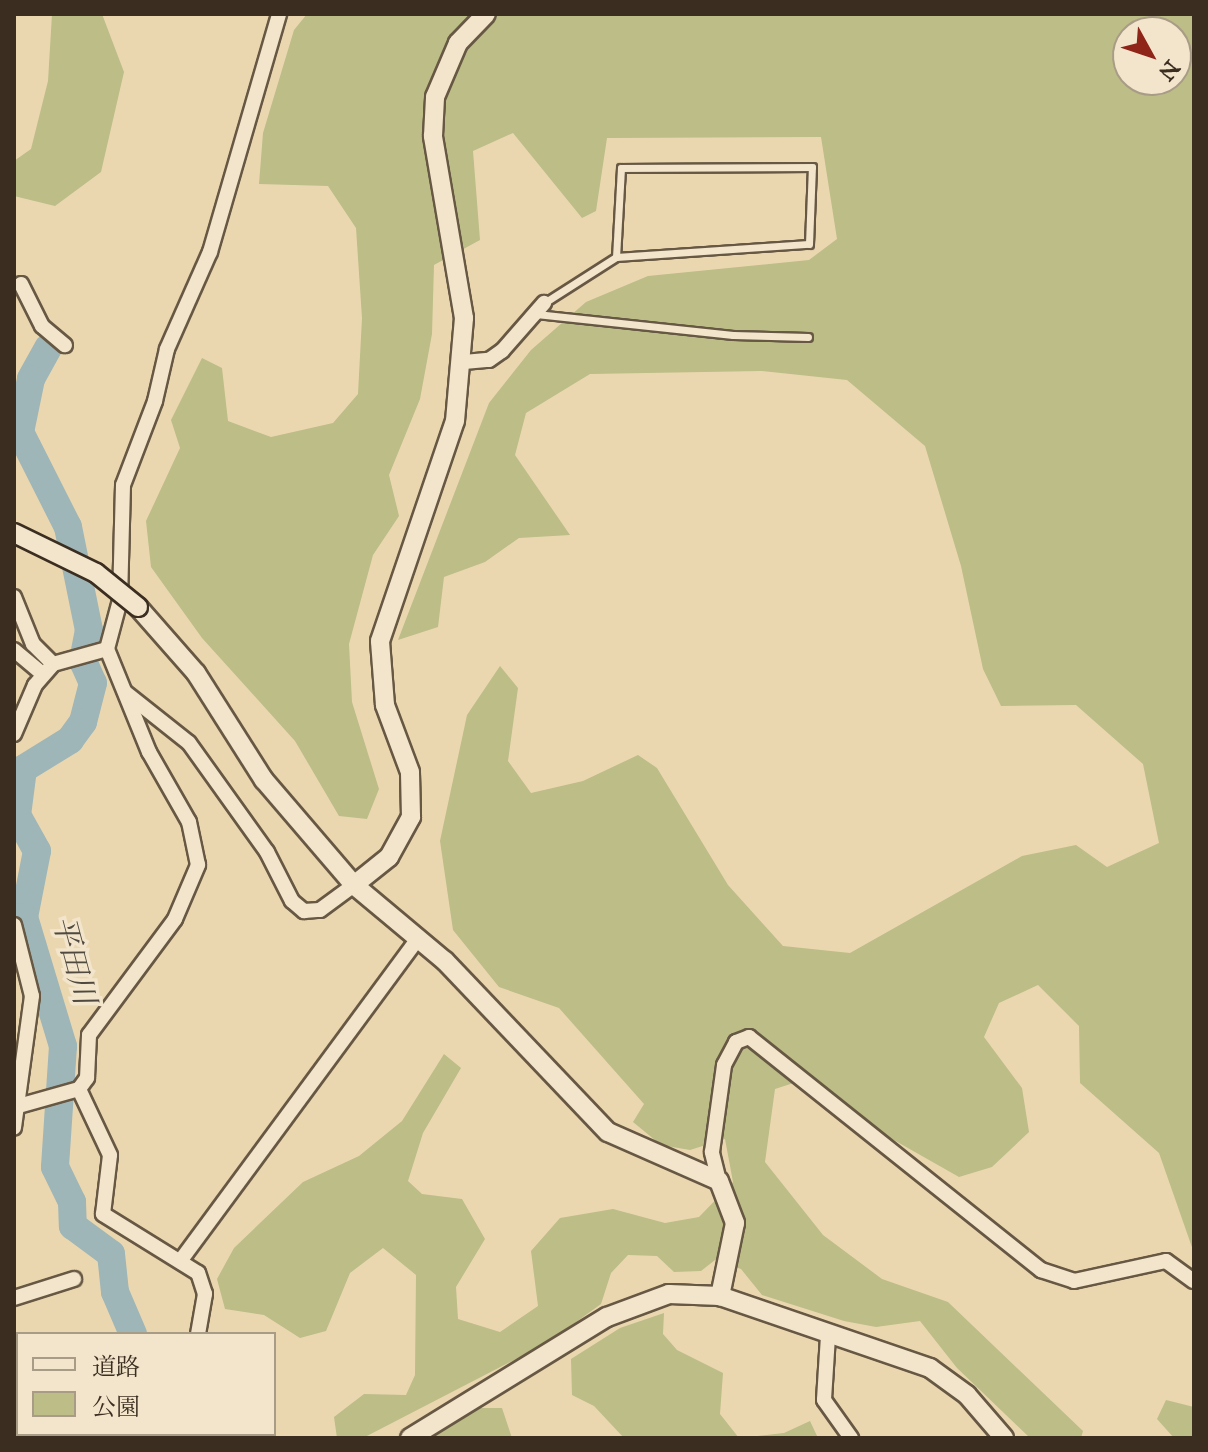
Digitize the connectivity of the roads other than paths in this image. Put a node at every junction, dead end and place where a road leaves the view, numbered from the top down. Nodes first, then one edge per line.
1 (279, 14) edge
2 (486, 14) edge
3 (616, 257) junction
4 (14, 269) edge
5 (17, 286) edge
6 (539, 308) junction
7 (808, 337) dead end
8 (65, 345) dead end
9 (464, 362) junction
10 (14, 533) edge
11 (14, 597) edge
12 (107, 649) junction
13 (14, 650) edge
14 (48, 669) junction
15 (125, 692) junction
16 (14, 734) edge
17 (354, 885) junction
18 (14, 925) edge
19 (418, 938) junction
20 (79, 1089) junction
21 (22, 1105) junction
22 (14, 1128) edge
23 (719, 1181) junction
24 (181, 1260) junction
25 (74, 1279) dead end
26 (1194, 1281) edge
27 (720, 1296) junction
28 (14, 1298) edge
29 (198, 1332) edge
30 (828, 1336) junction
31 (410, 1438) edge
32 (851, 1438) edge
33 (1004, 1438) edge

1 - 12 street
2 - 9 street
3 - 3 lane
3 - 6 lane
4 - 5 street
5 - 8 street
6 - 7 lane
6 - 9 street
9 - 17 street
10 - 17 street, bridge
11 - 14 street
12 - 14 street
12 - 15 street
13 - 14 street
14 - 16 street
15 - 17 street
15 - 20 street
17 - 19 street
18 - 21 street
19 - 23 street
19 - 24 street
20 - 21 street
20 - 24 street
21 - 22 street
23 - 26 street
23 - 27 street
24 - 29 street
25 - 28 street
27 - 30 street
27 - 31 street
30 - 32 street
30 - 33 street

